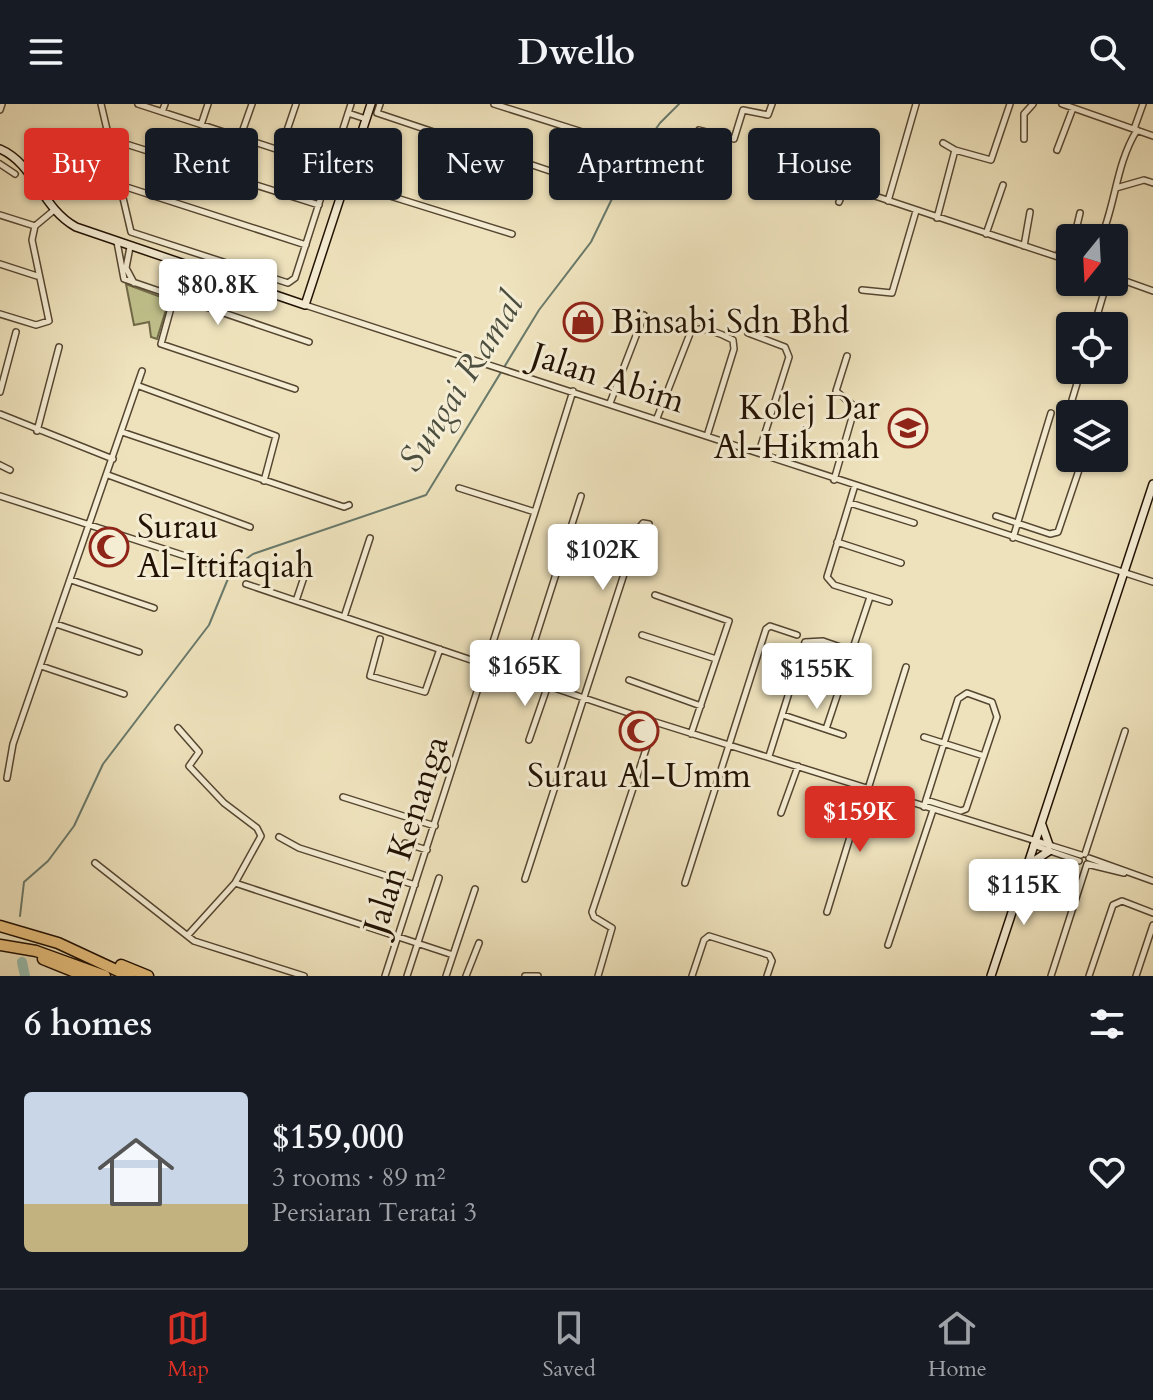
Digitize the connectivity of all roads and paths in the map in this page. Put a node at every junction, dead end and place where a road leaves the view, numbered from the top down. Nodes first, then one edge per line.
1 (101, 104) edge
2 (138, 104) edge
3 (165, 104) edge
4 (208, 104) edge
5 (252, 104) edge
6 (296, 104) edge
7 (351, 104) edge
8 (371, 104) edge
9 (380, 104) edge
10 (494, 104) edge
11 (772, 104) edge
12 (916, 104) edge
13 (1010, 104) edge
14 (1033, 104) edge
15 (1062, 104) edge
16 (1143, 104) edge
17 (1073, 108) junction
18 (162, 112) junction
19 (348, 113) junction
20 (366, 119) junction
21 (201, 125) junction
22 (107, 128) edge
23 (210, 128) edge
24 (244, 128) edge
25 (288, 128) edge
26 (343, 128) edge
27 (363, 128) edge
28 (570, 128) edge
29 (1135, 130) junction
30 (1153, 136) edge
31 (732, 138) edge
32 (1024, 139) dead end
33 (943, 143) dead end
34 (129, 144) edge
35 (0, 149) edge
36 (955, 150) junction
37 (1057, 150) dead end
38 (0, 164) edge
39 (549, 171) edge
40 (15, 174) dead end
41 (1153, 183) edge
42 (1003, 185) dead end
43 (129, 188) edge
44 (1116, 188) junction
45 (124, 200) edge
46 (321, 200) edge
47 (339, 200) edge
48 (402, 200) edge
49 (888, 201) junction
50 (839, 202) dead end
51 (319, 205) junction
52 (53, 211) junction
53 (916, 211) junction
54 (1030, 212) dead end
55 (1080, 213) dead end
56 (0, 215) edge
57 (937, 218) junction
58 (1077, 224) edge
59 (1105, 224) edge
60 (35, 226) junction
61 (512, 234) dead end
62 (986, 234) junction
63 (117, 242) junction
64 (306, 245) junction
65 (1024, 246) junction
66 (130, 247) junction
67 (1056, 256) edge
68 (0, 264) edge
69 (38, 276) junction
70 (1128, 282) edge
71 (136, 285) junction
72 (862, 290) dead end
73 (1153, 291) edge
74 (174, 297) junction
75 (305, 305) junction
76 (0, 314) edge
77 (644, 315) dead end
78 (16, 332) dead end
79 (748, 333) dead end
80 (309, 342) dead end
81 (59, 347) dead end
82 (847, 356) dead end
83 (142, 371) dead end
84 (1077, 384) edge
85 (139, 386) junction
86 (295, 389) dead end
87 (573, 391) junction
88 (0, 392) edge
89 (1072, 400) dead end
90 (610, 403) junction
91 (1051, 413) dead end
92 (0, 414) edge
93 (657, 418) junction
94 (37, 431) junction
95 (122, 432) junction
96 (707, 436) junction
97 (759, 452) junction
98 (113, 459) junction
99 (0, 465) edge
100 (10, 470) dead end
101 (1078, 472) edge
102 (108, 475) junction
103 (834, 480) junction
104 (264, 481) junction
105 (1153, 484) edge
106 (855, 485) junction
107 (459, 488) dead end
108 (0, 496) edge
109 (581, 496) dead end
110 (850, 503) junction
111 (349, 505) dead end
112 (535, 512) junction
113 (996, 516) dead end
114 (914, 523) dead end
115 (1017, 523) junction
116 (90, 524) junction
117 (649, 524) dead end
118 (250, 527) dead end
119 (370, 538) dead end
120 (1013, 538) junction
121 (837, 542) junction
122 (207, 563) dead end
123 (901, 563) dead end
124 (308, 565) dead end
125 (1124, 573) junction
126 (71, 580) junction
127 (1153, 582) edge
128 (246, 584) dead end
129 (655, 595) dead end
130 (870, 597) junction
131 (296, 601) junction
132 (889, 602) dead end
133 (154, 608) dead end
134 (344, 617) junction
135 (56, 624) junction
136 (642, 635) dead end
137 (797, 635) dead end
138 (380, 639) dead end
139 (440, 649) junction
140 (852, 651) junction
141 (139, 652) dead end
142 (716, 659) junction
143 (487, 664) junction
144 (41, 666) junction
145 (906, 667) dead end
146 (523, 677) junction
147 (629, 680) dead end
148 (548, 685) junction
149 (124, 694) dead end
150 (584, 698) junction
151 (701, 706) junction
152 (783, 715) junction
153 (655, 722) junction
154 (178, 728) dead end
155 (826, 729) junction
156 (1125, 731) dead end
157 (691, 734) junction
158 (843, 735) dead end
159 (924, 737) dead end
160 (529, 740) dead end
161 (944, 743) junction
162 (730, 744) junction
163 (769, 756) junction
164 (984, 756) junction
165 (798, 766) junction
166 (7, 778) dead end
167 (866, 788) junction
168 (343, 797) dead end
169 (926, 800) junction
170 (924, 807) junction
171 (933, 810) junction
172 (781, 813) dead end
173 (1042, 822) junction
174 (435, 826) junction
175 (279, 837) dead end
176 (405, 843) dead end
177 (1033, 843) junction
178 (1049, 848) junction
179 (427, 850) junction
180 (1084, 858) junction
181 (95, 863) dead end
182 (1027, 868) junction
183 (1043, 875) dead end
184 (439, 878) dead end
185 (525, 879) dead end
186 (1153, 881) edge
187 (235, 883) junction
188 (685, 883) dead end
189 (415, 885) junction
190 (1079, 887) junction
191 (475, 889) dead end
192 (827, 912) dead end
193 (1153, 913) edge
194 (1153, 925) edge
195 (0, 926) edge
196 (188, 935) junction
197 (397, 937) junction
198 (418, 943) junction
199 (479, 943) dead end
200 (888, 945) dead end
201 (0, 947) edge
202 (453, 955) junction
203 (103, 963) junction
204 (85, 976) edge
205 (105, 976) edge
206 (129, 976) edge
207 (148, 976) edge
208 (304, 976) edge
209 (385, 976) edge
210 (407, 976) edge
211 (446, 976) edge
212 (466, 976) edge
213 (525, 976) edge
214 (538, 976) edge
215 (598, 976) edge
216 (692, 976) edge
217 (767, 976) edge
218 (991, 976) edge
219 (1051, 976) edge
220 (1089, 976) edge
221 (1136, 976) edge

1 - 22 street
2 - 18 street
3 - 18 street
4 - 21 street
5 - 24 street
6 - 25 street
7 - 19 street
8 - 20 street
9 - 39 street
10 - 28 street
11 - 31 street
12 - 49 street
13 - 36 street
14 - 32 street
15 - 17 street
16 - 29 street
17 - 29 street
17 - 37 street
18 - 21 street
19 - 20 street
19 - 26 street
20 - 27 street
21 - 23 street
29 - 30 street
29 - 44 street
33 - 36 street
34 - 51 street
35 - 52 street
36 - 57 street
38 - 40 street
41 - 44 street
42 - 62 street
43 - 64 street
44 - 59 street
45 - 64 street
46 - 51 street
47 - 75 street
48 - 61 street
49 - 50 street
49 - 53 street
51 - 64 street
52 - 60 street
52 - 63 street
53 - 57 street
53 - 72 street
54 - 65 street
55 - 58 street
56 - 60 street
57 - 62 street
60 - 69 street
62 - 65 street
63 - 66 street
63 - 71 street
65 - 67 street
66 - 71 street
66 - 75 street
68 - 69 street
69 - 76 street
70 - 73 street
71 - 74 street
74 - 80 street
74 - 86 street
75 - 87 street, Jalan Abim
77 - 90 street
78 - 88 street
79 - 97 street
81 - 94 street
82 - 103 street
83 - 85 street
84 - 89 street
85 - 95 street
85 - 104 street
87 - 90 street, Jalan Abim
87 - 112 street, Jalan Kenanga
90 - 93 street, Jalan Abim
91 - 115 street
92 - 94 street
93 - 96 street, Jalan Abim
93 - 96 street
94 - 98 street
95 - 98 street
95 - 104 street
96 - 97 street, Jalan Abim
97 - 103 street, Jalan Abim
98 - 102 street
99 - 100 street
101 - 115 street
102 - 116 street
102 - 118 street
103 - 106 street, Jalan Abim
104 - 111 street
105 - 125 street
106 - 110 street
106 - 120 street, Jalan Abim
107 - 112 street
108 - 116 street
109 - 146 street
110 - 114 street
110 - 121 street
112 - 143 street, Jalan Kenanga
113 - 115 street
115 - 120 street
116 - 122 street
116 - 126 street
117 - 150 street
119 - 134 street
120 - 125 street, Jalan Abim
121 - 123 street
121 - 130 street
124 - 131 street
125 - 127 street, Jalan Abim
125 - 173 street
126 - 133 street
126 - 135 street
128 - 131 street
129 - 142 street
130 - 132 street
130 - 140 street
131 - 134 street
134 - 139 street
135 - 141 street
135 - 144 street
136 - 142 street
137 - 162 street
138 - 139 street
139 - 143 street
140 - 152 street
140 - 155 street
142 - 151 street
143 - 146 street
143 - 174 street, Jalan Kenanga
144 - 149 street
144 - 166 street
145 - 167 street
146 - 148 street
147 - 151 street
148 - 150 street
148 - 160 street
150 - 153 street
150 - 185 street
151 - 157 street
152 - 155 street
152 - 163 street
153 - 157 street
153 - 215 street
154 - 187 street
155 - 158 street
156 - 180 street
157 - 162 street
159 - 161 street
161 - 164 street
161 - 164 street
161 - 169 street
162 - 163 street
162 - 188 street
163 - 165 street
164 - 169 street
165 - 167 street
165 - 172 street
167 - 170 street
167 - 192 street
168 - 174 street
169 - 170 street
170 - 171 street
171 - 177 street
171 - 200 street
173 - 177 street
173 - 178 street
174 - 179 street, Jalan Kenanga
175 - 189 street
176 - 179 street
177 - 178 street
177 - 182 street
178 - 180 street
178 - 182 street
179 - 189 street, Jalan Kenanga
180 - 186 street
180 - 190 street
181 - 196 street
182 - 218 street
183 - 190 street
184 - 198 street
187 - 196 street
187 - 197 street
189 - 197 street, Jalan Kenanga
190 - 219 street
191 - 202 street
193 - 220 street
194 - 221 street
195 - 203 highway
196 - 208 street
197 - 198 street
197 - 209 street, Jalan Kenanga
198 - 202 street
198 - 210 street
199 - 212 street
201 - 204 highway
201 - 205 highway
202 - 211 street
203 - 206 highway
203 - 207 highway
213 - 214 street
216 - 217 street

